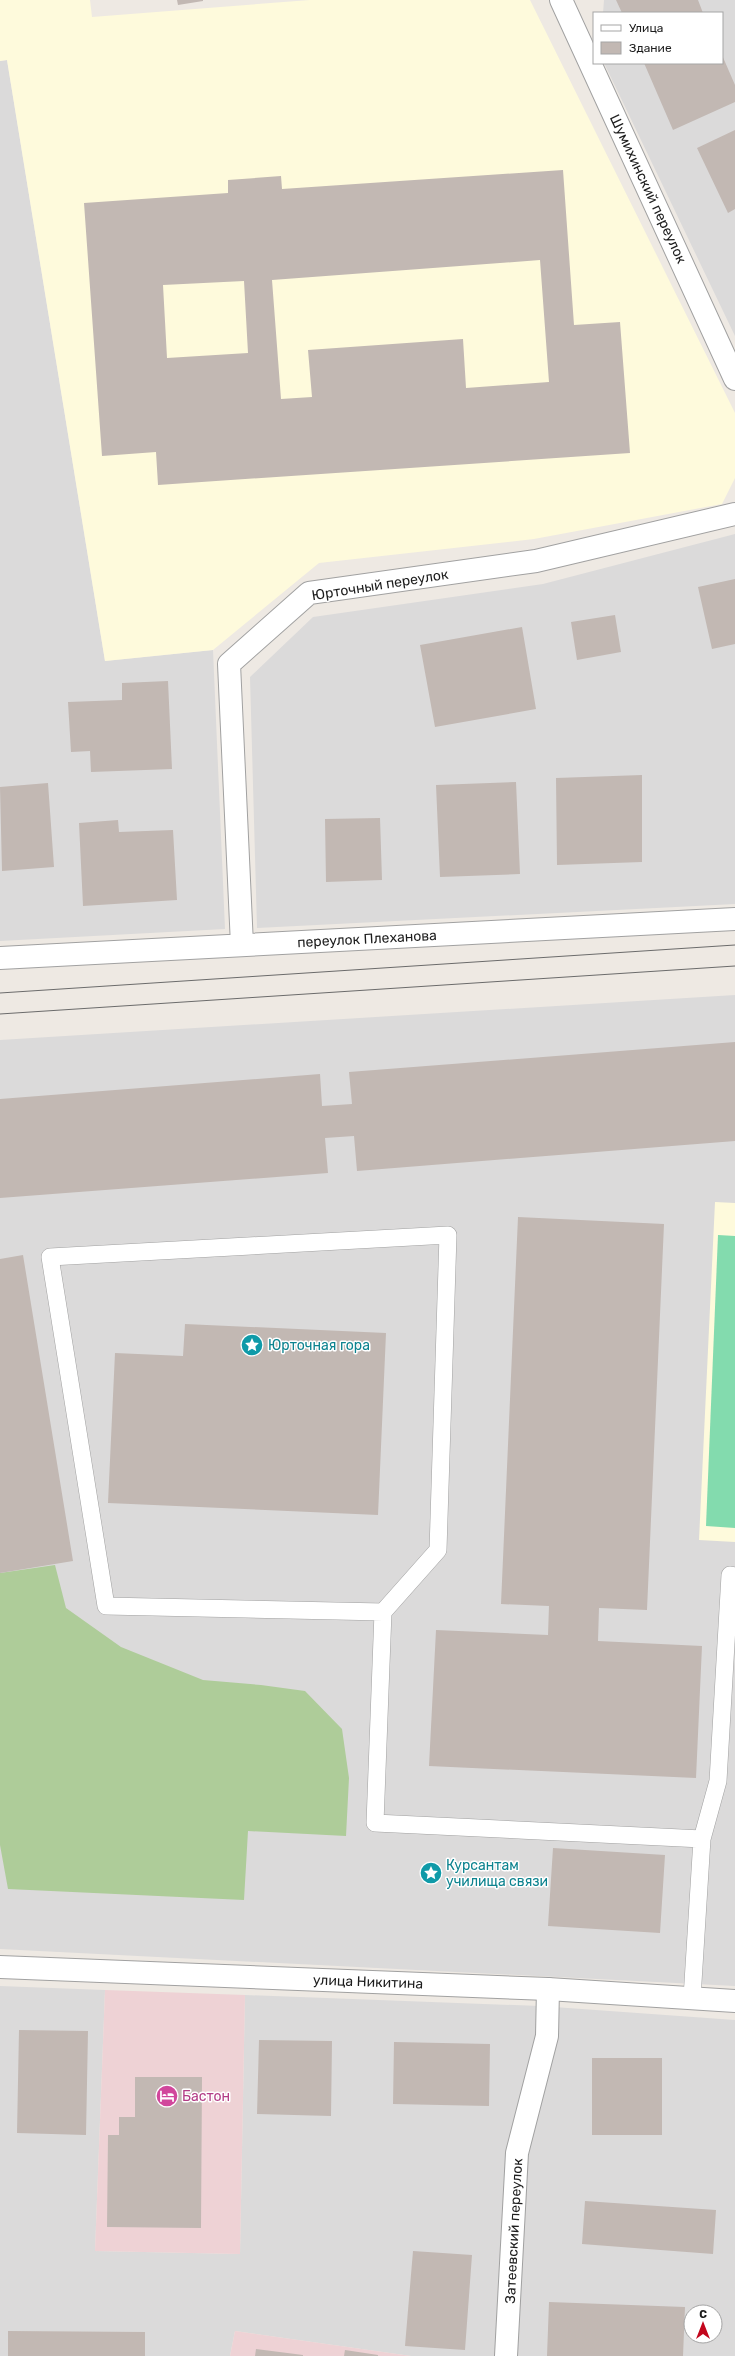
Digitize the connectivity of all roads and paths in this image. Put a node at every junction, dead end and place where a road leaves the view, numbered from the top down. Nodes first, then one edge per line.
1 (561, 0) edge
2 (735, 379) edge
3 (735, 514) edge
4 (735, 919) edge
5 (242, 945) junction
6 (0, 958) edge
7 (735, 1576) edge
8 (383, 1612) junction
9 (702, 1839) junction
10 (0, 1967) edge
11 (548, 1989) junction
12 (692, 1998) junction
13 (735, 2001) edge
14 (506, 2356) edge

1 - 2 street, Шумихинский переулок
3 - 5 street, Юрточный переулок
4 - 5 street, переулок Плеханова
5 - 6 street, переулок Плеханова
7 - 9 lane
8 - 8 lane
8 - 9 lane
9 - 12 lane
10 - 11 street, улица Никитина
11 - 12 street, улица Никитина
11 - 14 street, Затеевский переулок
12 - 13 street, улица Никитина

